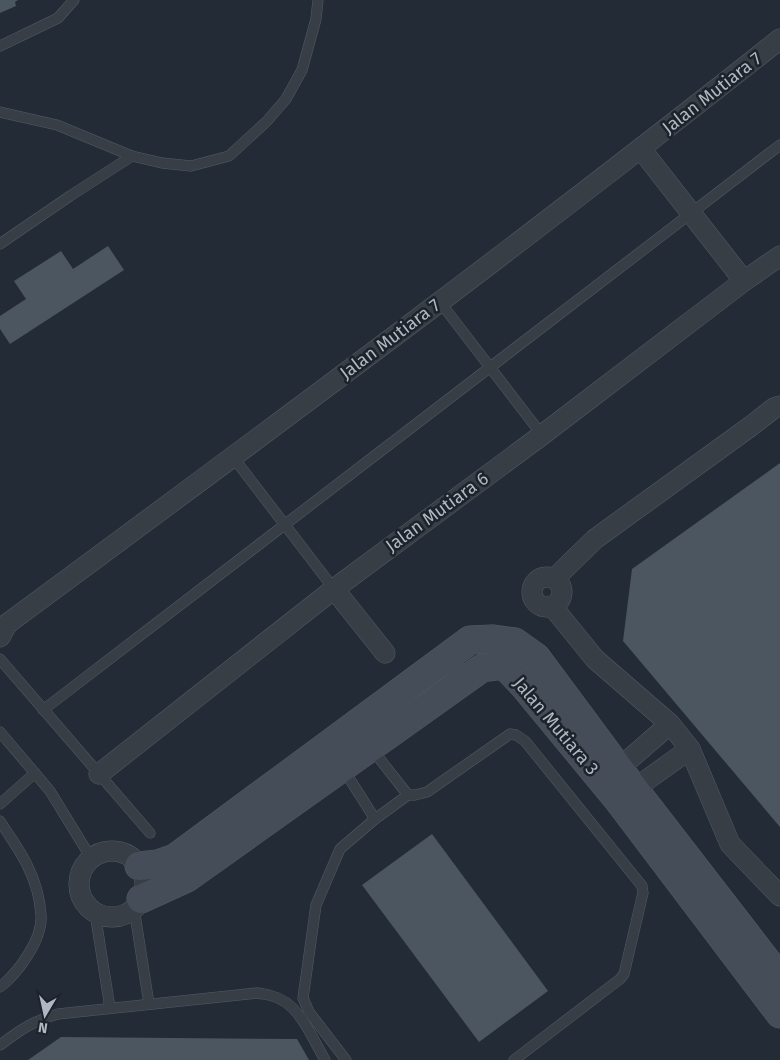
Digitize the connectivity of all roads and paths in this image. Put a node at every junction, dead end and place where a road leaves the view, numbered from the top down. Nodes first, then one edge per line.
1 (74, 0) edge
2 (318, 0) edge
3 (780, 40) edge
4 (0, 46) edge
5 (0, 112) edge
6 (780, 144) edge
7 (642, 149) junction
8 (132, 156) junction
9 (692, 212) junction
10 (0, 244) edge
11 (780, 256) edge
12 (744, 281) junction
13 (440, 302) junction
14 (491, 367) junction
15 (780, 406) edge
16 (542, 436) junction
17 (233, 457) junction
18 (285, 524) junction
19 (334, 589) junction
20 (0, 637) edge
21 (384, 653) dead end
22 (0, 659) edge
23 (43, 710) junction
24 (670, 724) junction
25 (0, 732) edge
26 (371, 747) junction
27 (690, 748) junction
28 (342, 767) junction
29 (35, 773) junction
30 (99, 774) junction
31 (618, 785) junction
32 (408, 795) junction
33 (0, 804) edge
34 (375, 819) junction
35 (0, 821) edge
36 (150, 833) dead end
37 (91, 858) junction
38 (139, 866) junction
39 (780, 896) edge
40 (138, 903) junction
41 (95, 913) junction
42 (780, 978) edge
43 (0, 987) edge
44 (149, 1004) junction
45 (110, 1008) junction
46 (780, 1014) edge
47 (0, 1046) edge
48 (325, 1060) edge
49 (346, 1060) edge
50 (514, 1060) edge

1 - 4 lane
2 - 8 lane
3 - 7 street, Jalan Mutiara 7
5 - 8 lane
6 - 9 lane
7 - 9 street
7 - 13 street, Jalan Mutiara 7
8 - 10 lane
9 - 12 street
9 - 14 lane
11 - 12 street, Jalan Mutiara 6
12 - 16 street, Jalan Mutiara 6
13 - 14 lane
13 - 17 street, Jalan Mutiara 7
14 - 16 lane
14 - 18 lane
15 - 24 street
16 - 19 street, Jalan Mutiara 6
17 - 18 lane
17 - 20 street, Jalan Mutiara 7
18 - 19 lane
18 - 23 lane
19 - 21 street
19 - 30 street, Jalan Mutiara 6
22 - 23 lane
23 - 30 lane
24 - 27 street
24 - 31 street
25 - 29 lane
26 - 28 street, Jalan Mutiara 3
26 - 31 street, Jalan Mutiara 3
26 - 32 lane
27 - 31 street
27 - 39 street
28 - 34 lane
28 - 40 street, Jalan Mutiara 3
29 - 33 lane
29 - 37 lane
30 - 36 lane
31 - 38 street, Jalan Mutiara 3
31 - 42 street, Jalan Mutiara 3
31 - 46 street, Jalan Mutiara 3
32 - 34 lane
32 - 50 lane
34 - 49 lane
35 - 43 lane
37 - 38 street
37 - 41 street
38 - 40 street
40 - 41 street
40 - 44 lane
41 - 45 lane
44 - 45 lane
44 - 48 lane
45 - 47 lane

